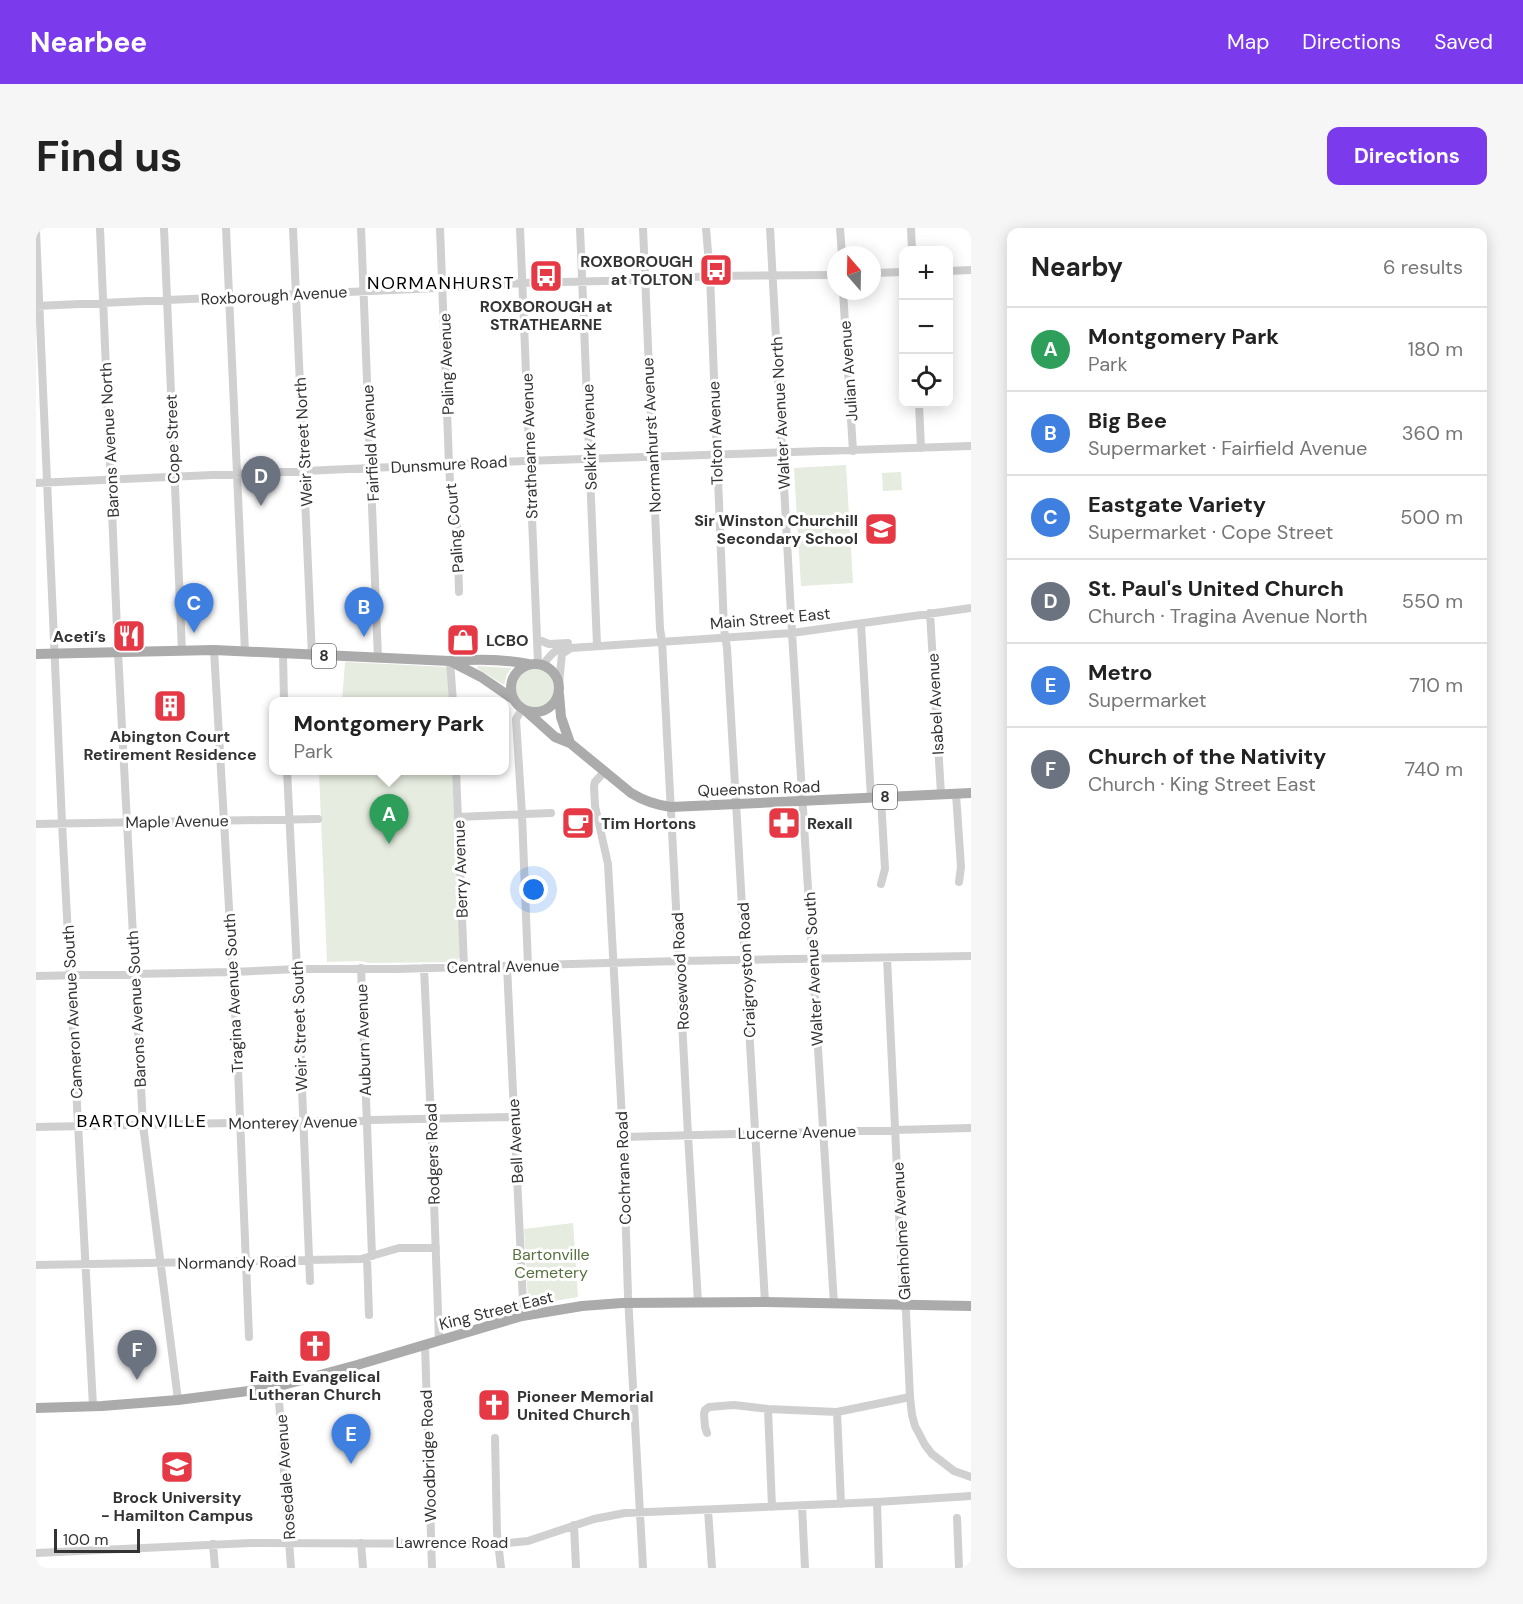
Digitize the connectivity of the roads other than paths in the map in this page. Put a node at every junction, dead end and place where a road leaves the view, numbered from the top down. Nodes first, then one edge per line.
1 (100, 228) edge
2 (164, 228) edge
3 (226, 228) edge
4 (293, 228) edge
5 (361, 228) edge
6 (440, 228) edge
7 (520, 228) edge
8 (580, 228) edge
9 (643, 228) edge
10 (706, 228) edge
11 (770, 228) edge
12 (840, 228) edge
13 (911, 228) edge
14 (36, 230) edge
15 (841, 246) edge
16 (912, 246) edge
17 (971, 270) edge
18 (953, 271) edge
19 (881, 273) edge
20 (899, 273) edge
21 (827, 275) edge
22 (710, 276) junction
23 (773, 276) junction
24 (645, 280) junction
25 (582, 281) junction
26 (522, 283) junction
27 (443, 288) junction
28 (363, 291) junction
29 (296, 294) junction
30 (229, 298) junction
31 (844, 300) edge
32 (167, 301) junction
33 (103, 304) junction
34 (38, 306) edge
35 (919, 408) edge
36 (971, 446) edge
37 (921, 448) junction
38 (853, 450) junction
39 (782, 452) junction
40 (716, 454) junction
41 (652, 457) junction
42 (590, 459) junction
43 (530, 461) junction
44 (449, 464) junction
45 (371, 468) junction
46 (304, 471) junction
47 (237, 475) junction
48 (174, 478) junction
49 (111, 481) junction
50 (36, 483) edge
51 (47, 483) junction
52 (459, 592) dead end
53 (971, 608) edge
54 (930, 613) junction
55 (861, 624) junction
56 (792, 633) junction
57 (725, 638) junction
58 (537, 639) junction
59 (662, 641) junction
60 (597, 645) junction
61 (575, 647) junction
62 (214, 650) junction
63 (182, 651) junction
64 (118, 652) junction
65 (245, 652) junction
66 (55, 653) junction
67 (36, 654) edge
68 (283, 654) junction
69 (312, 656) junction
70 (378, 658) junction
71 (450, 661) junction
72 (536, 664) junction
73 (559, 688) junction
74 (284, 697) edge
75 (453, 697) edge
76 (513, 699) junction
77 (524, 710) junction
78 (570, 742) junction
79 (604, 772) junction
80 (287, 775) edge
81 (456, 775) edge
82 (971, 793) edge
83 (941, 794) junction
84 (956, 794) junction
85 (876, 798) junction
86 (803, 801) junction
87 (736, 804) junction
88 (671, 807) junction
89 (551, 813) dead end
90 (522, 815) junction
91 (458, 817) junction
92 (289, 819) junction
93 (318, 819) dead end
94 (224, 820) junction
95 (126, 822) junction
96 (62, 823) junction
97 (36, 824) edge
98 (959, 882) dead end
99 (881, 884) dead end
100 (971, 956) edge
101 (887, 958) junction
102 (812, 959) junction
103 (745, 960) junction
104 (679, 961) junction
105 (613, 964) junction
106 (507, 966) junction
107 (528, 966) junction
108 (464, 967) junction
109 (360, 968) junction
110 (424, 968) junction
111 (297, 969) junction
112 (232, 972) junction
113 (70, 975) junction
114 (135, 975) junction
115 (36, 976) edge
116 (514, 1117) junction
117 (431, 1119) junction
118 (367, 1120) junction
119 (303, 1122) junction
120 (240, 1123) junction
121 (143, 1125) junction
122 (78, 1126) junction
123 (36, 1127) edge
124 (971, 1128) edge
125 (896, 1130) junction
126 (823, 1132) junction
127 (756, 1134) junction
128 (688, 1135) junction
129 (623, 1137) junction
130 (971, 1138) edge
131 (436, 1248) junction
132 (370, 1257) junction
133 (309, 1260) junction
134 (245, 1262) junction
135 (160, 1263) junction
136 (85, 1264) junction
137 (36, 1265) edge
138 (310, 1281) dead end
139 (698, 1302) junction
140 (765, 1302) junction
141 (629, 1304) junction
142 (834, 1304) junction
143 (905, 1305) junction
144 (971, 1306) edge
145 (369, 1315) dead end
146 (522, 1316) junction
147 (249, 1336) dead end
148 (439, 1340) junction
149 (425, 1344) junction
150 (278, 1387) junction
151 (910, 1397) junction
152 (178, 1400) junction
153 (93, 1406) junction
154 (36, 1408) edge
155 (768, 1409) junction
156 (837, 1412) junction
157 (707, 1433) dead end
158 (495, 1438) dead end
159 (971, 1477) edge
160 (971, 1496) edge
161 (877, 1502) junction
162 (841, 1504) junction
163 (802, 1506) junction
164 (772, 1507) junction
165 (708, 1510) junction
166 (640, 1513) junction
167 (957, 1518) dead end
168 (574, 1525) junction
169 (289, 1543) junction
170 (361, 1543) junction
171 (431, 1543) junction
172 (213, 1544) junction
173 (498, 1544) junction
174 (36, 1553) edge
175 (215, 1568) edge
176 (291, 1568) edge
177 (363, 1568) edge
178 (432, 1568) edge
179 (501, 1568) edge
180 (576, 1568) edge
181 (643, 1568) edge
182 (712, 1568) edge
183 (805, 1568) edge
184 (879, 1568) edge
185 (959, 1568) edge

1 - 33 street, Barons Avenue North
2 - 32 street, Cope Street
3 - 30 street
4 - 29 street, Weir Street North
5 - 28 street, Fairfield Avenue
6 - 27 street, Paling Avenue
7 - 26 street, Strathearne Avenue
8 - 25 street, Selkirk Avenue
9 - 24 street, Normanhurst Avenue
10 - 22 street, Tolton Avenue
11 - 23 street, Walter Avenue North
12 - 15 street
13 - 16 street
14 - 34 street, Cameron Avenue South
17 - 18 street
19 - 20 street
21 - 23 street, Roxborough Avenue
22 - 23 street, Roxborough Avenue
22 - 24 street, Roxborough Avenue
22 - 40 street, Tolton Avenue
23 - 39 street, Walter Avenue North
24 - 25 street, Roxborough Avenue
24 - 41 street, Normanhurst Avenue
25 - 26 street, Roxborough Avenue
25 - 42 street, Selkirk Avenue
26 - 27 street, Roxborough Avenue
26 - 43 street, Strathearne Avenue
27 - 28 street, Roxborough Avenue
27 - 44 street, Paling Avenue
28 - 29 street, Roxborough Avenue
28 - 45 street, Fairfield Avenue
29 - 30 street, Roxborough Avenue
29 - 46 street, Weir Street North
30 - 32 street, Roxborough Avenue
30 - 47 street
31 - 38 street, Julian Avenue
32 - 33 street, Roxborough Avenue
32 - 48 street, Cope Street
33 - 34 street, Roxborough Avenue
33 - 49 street, Barons Avenue North
34 - 51 street, Cameron Avenue South
35 - 37 street
36 - 37 street, Dunsmure Road
37 - 38 street, Dunsmure Road
38 - 39 street, Dunsmure Road
39 - 40 street, Dunsmure Road
39 - 56 street, Walter Avenue North
40 - 41 street, Dunsmure Road
40 - 57 street, Tolton Avenue
41 - 42 street, Dunsmure Road
41 - 59 street, Normanhurst Avenue
42 - 43 street, Dunsmure Road
42 - 60 street, Selkirk Avenue
43 - 44 street, Dunsmure Road
43 - 58 street, Strathearne Avenue
44 - 45 street, Dunsmure Road
44 - 52 street, Paling Court
45 - 46 street, Dunsmure Road
45 - 70 street, Fairfield Avenue
46 - 47 street, Dunsmure Road
46 - 69 street, Weir Street North
47 - 48 street, Dunsmure Road
47 - 65 street
48 - 49 street, Dunsmure Road
48 - 63 street, Cope Street
49 - 51 street, Dunsmure Road
49 - 64 street, Barons Avenue North
50 - 51 street, Dunsmure Road
51 - 66 street, Cameron Avenue South
53 - 54 street, Main Street East
54 - 55 street, Main Street East
54 - 83 street, Isabel Avenue
55 - 56 street, Main Street East
55 - 85 street
56 - 57 street, Main Street East
56 - 86 street, Walter Avenue South
57 - 59 street, Main Street East
57 - 87 street, Craigroyston Road
58 - 61 street
58 - 72 street, Strathearne Avenue
59 - 60 street, Main Street East
59 - 88 street, Rosewood Road
60 - 61 street, Main Street East
61 - 72 street, Main Street East
61 - 73 street
62 - 63 main road, 8
62 - 65 main road, 8
62 - 94 street, Tragina Avenue South
63 - 64 main road, 8
64 - 66 main road, 8
64 - 95 street, Barons Avenue South
65 - 68 main road, 8
66 - 67 main road, 8
66 - 96 street, Cameron Avenue South
68 - 69 main road, 8
68 - 74 street
69 - 70 main road, 8
70 - 71 main road, 8
71 - 72 main road, 8
71 - 75 street
71 - 76 main road, 8
72 - 73 main road
72 - 76 main road
73 - 77 main road
73 - 78 main road
76 - 77 main road
77 - 78 main road, Queenston Road / 8
77 - 90 street
78 - 79 main road, Queenston Road / 8
79 - 88 main road, Queenston Road / 8
79 - 105 street, Cochrane Road
80 - 92 street, Weir Street South
81 - 91 street, Berry Avenue
82 - 84 main road, Queenston Road / 8
83 - 84 main road, Queenston Road / 8
83 - 85 main road, Queenston Road / 8
84 - 98 street
85 - 86 main road, Queenston Road / 8
85 - 99 street
86 - 87 main road, Queenston Road / 8
86 - 102 street, Walter Avenue South
87 - 88 main road, Queenston Road / 8
87 - 103 street, Craigroyston Road
88 - 104 street, Rosewood Road
89 - 90 street
90 - 91 street
90 - 107 street
91 - 108 street, Berry Avenue
92 - 93 street, Maple Avenue
92 - 94 street, Maple Avenue
92 - 111 street, Weir Street South
94 - 95 street, Maple Avenue
94 - 112 street, Tragina Avenue South
95 - 96 street, Maple Avenue
95 - 114 street, Barons Avenue South
96 - 97 street, Maple Avenue
96 - 113 street, Cameron Avenue South
100 - 101 street, Central Avenue
101 - 102 street, Central Avenue
101 - 125 street, Glenholme Avenue
102 - 103 street, Central Avenue
102 - 126 street, Walter Avenue South
103 - 104 street, Central Avenue
103 - 127 street, Craigroyston Road
104 - 105 street, Central Avenue
104 - 128 street, Rosewood Road
105 - 107 street, Central Avenue
105 - 129 street, Cochrane Road
106 - 107 street, Central Avenue
106 - 108 street, Central Avenue
106 - 116 street, Bell Avenue
108 - 110 street, Central Avenue
109 - 110 street, Central Avenue
109 - 111 street, Central Avenue
109 - 118 street, Auburn Avenue
110 - 117 street, Rodgers Road
111 - 112 street, Central Avenue
111 - 119 street, Weir Street South
112 - 114 street, Central Avenue
112 - 120 street, Tragina Avenue South
113 - 114 street, Central Avenue
113 - 115 street, Central Avenue
113 - 122 street, Cameron Avenue South
114 - 121 street, Barons Avenue South
116 - 117 street, Monterey Avenue
116 - 146 street, Bell Avenue
117 - 118 street, Monterey Avenue
117 - 131 street, Rodgers Road
118 - 119 street, Monterey Avenue
118 - 132 street, Auburn Avenue
119 - 120 street, Monterey Avenue
119 - 133 street, Weir Street South
120 - 121 street, Monterey Avenue
120 - 134 street, Tragina Avenue South
121 - 122 street, Monterey Avenue
121 - 135 street, Barons Avenue South
122 - 123 street, Monterey Avenue
122 - 136 street, Cameron Avenue South
124 - 125 street, Lucerne Avenue
124 - 130 street
125 - 126 street, Lucerne Avenue
125 - 143 street, Glenholme Avenue
126 - 127 street, Lucerne Avenue
126 - 142 street, Walter Avenue South
127 - 128 street, Lucerne Avenue
127 - 140 street, Craigroyston Road
128 - 129 street, Lucerne Avenue
128 - 139 street, Rosewood Road
129 - 141 street, Cochrane Road
131 - 132 street, Normandy Road
131 - 148 street, Rodgers Road
132 - 133 street, Normandy Road
132 - 145 street, Auburn Avenue
133 - 134 street, Normandy Road
133 - 138 street, Weir Street South
134 - 135 street, Normandy Road
134 - 147 street, Tragina Avenue South
135 - 136 street, Normandy Road
135 - 152 street, Barons Avenue South
136 - 137 street, Normandy Road
136 - 153 street, Cameron Avenue South
139 - 140 main road, King Street East
139 - 141 main road, King Street East
140 - 142 main road, King Street East
141 - 146 main road, King Street East
141 - 166 street, Cochrane Road
142 - 143 main road, King Street East
143 - 144 main road, King Street East
143 - 151 street, Glenholme Avenue
146 - 148 main road, King Street East
148 - 149 main road, King Street East
149 - 150 main road, King Street East
149 - 171 street, Woodbridge Road
150 - 152 main road, King Street East
150 - 169 street, Rosedale Avenue
151 - 156 street
151 - 159 street, Glenholme Avenue
152 - 153 main road, King Street East
153 - 154 main road, King Street East
155 - 156 street
155 - 157 street
155 - 164 street
156 - 162 street
158 - 173 street
160 - 161 street, Lawrence Road
161 - 162 street, Lawrence Road
161 - 184 street
162 - 163 street, Lawrence Road
163 - 164 street, Lawrence Road
163 - 183 street
164 - 165 street, Lawrence Road
165 - 166 street, Lawrence Road
165 - 182 street
166 - 168 street, Lawrence Road
166 - 181 street, Cochrane Road
167 - 185 street
168 - 173 street, Lawrence Road
168 - 180 street
169 - 170 street, Lawrence Road
169 - 172 street, Lawrence Road
169 - 176 street, Rosedale Avenue
170 - 171 street, Lawrence Road
170 - 177 street
171 - 173 street, Lawrence Road
171 - 178 street, Woodbridge Road
172 - 174 street, Lawrence Road
172 - 175 street
173 - 179 street

